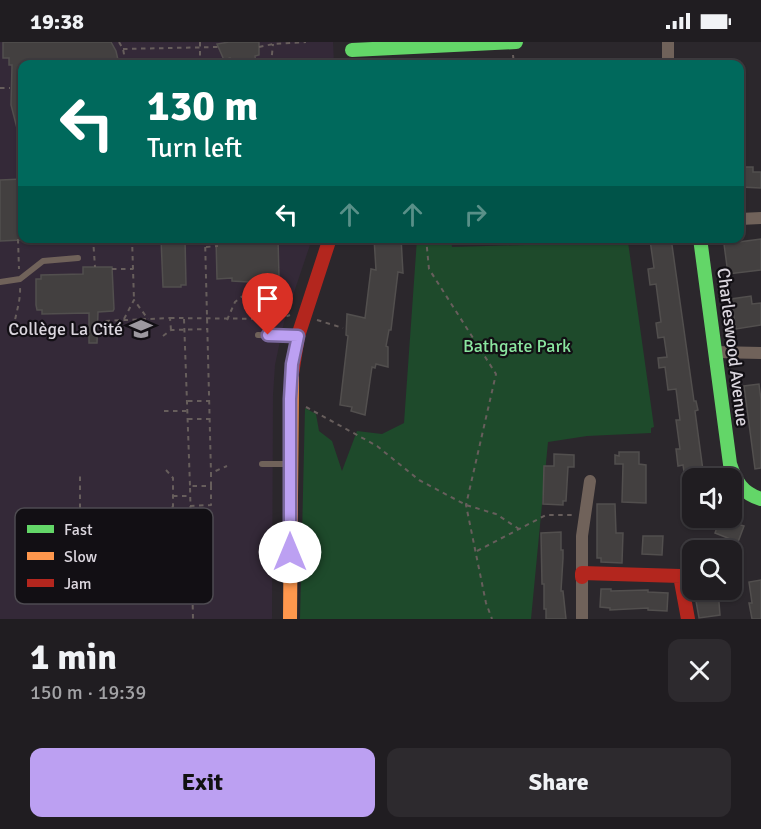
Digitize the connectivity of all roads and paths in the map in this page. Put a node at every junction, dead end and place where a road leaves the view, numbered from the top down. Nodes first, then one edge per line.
1 (118, 42) edge
2 (200, 42) edge
3 (306, 42) edge
4 (516, 42) edge
5 (668, 42) edge
6 (273, 44) junction
7 (352, 46) edge
8 (200, 47) junction
9 (218, 47) dead end
10 (259, 47) dead end
11 (123, 49) junction
12 (125, 60) edge
13 (200, 60) edge
14 (271, 60) edge
15 (668, 60) edge
16 (0, 88) edge
17 (10, 88) dead end
18 (761, 218) edge
19 (744, 219) edge
20 (93, 243) edge
21 (132, 243) edge
22 (205, 243) edge
23 (328, 243) edge
24 (426, 243) edge
25 (701, 243) edge
26 (218, 246) dead end
27 (205, 247) junction
28 (78, 258) dead end
29 (95, 267) dead end
30 (112, 269) dead end
31 (133, 269) junction
32 (0, 282) edge
33 (134, 300) junction
34 (297, 310) dead end
35 (316, 314) dead end
36 (170, 318) junction
37 (148, 319) junction
38 (184, 319) junction
39 (123, 320) junction
40 (207, 320) junction
41 (227, 320) junction
42 (267, 320) junction
43 (343, 328) dead end
44 (184, 329) junction
45 (207, 329) junction
46 (171, 330) junction
47 (258, 335) dead end
48 (99, 336) dead end
49 (163, 336) dead end
50 (298, 336) junction
51 (715, 352) junction
52 (761, 353) edge
53 (290, 399) junction
54 (187, 401) junction
55 (209, 401) junction
56 (165, 411) dead end
57 (188, 411) junction
58 (188, 419) junction
59 (210, 419) junction
60 (290, 464) junction
61 (262, 465) dead end
62 (227, 466) dead end
63 (166, 470) dead end
64 (80, 472) dead end
65 (211, 473) junction
66 (590, 481) dead end
67 (190, 486) junction
68 (211, 486) junction
69 (173, 496) junction
70 (191, 496) junction
71 (761, 499) edge
72 (466, 505) junction
73 (190, 506) joint
74 (80, 508) edge
75 (172, 508) edge
76 (585, 515) junction
77 (519, 529) junction
78 (476, 552) junction
79 (582, 575) junction
80 (192, 604) edge
81 (192, 619) edge
82 (290, 619) edge
83 (492, 619) edge
84 (582, 619) edge
85 (688, 619) edge

1 - 11 path
2 - 8 path
3 - 6 path
4 - 7 street
5 - 15 street
6 - 10 path
6 - 14 path
8 - 9 path
8 - 11 path
8 - 13 path
11 - 12 path
16 - 17 path
18 - 19 street
20 - 29 path
21 - 31 path
22 - 27 path
23 - 50 street
24 - 72 path
25 - 51 street, Charleswood Avenue
26 - 27 path
27 - 40 path
28 - 32 lane
30 - 31 path
31 - 33 path
33 - 37 path
33 - 39 path
34 - 42 path
35 - 43 path
36 - 37 path
36 - 38 path
36 - 46 path
37 - 39 path
38 - 40 path
38 - 44 path
39 - 48 path
40 - 41 path
40 - 45 path
41 - 42 path
41 - 42 path
44 - 45 path
44 - 46 path
44 - 54 path
45 - 55 path
46 - 49 path
47 - 50 lane
50 - 53 street
51 - 52 street
51 - 71 street, Charleswood Avenue
53 - 60 street
53 - 72 path
54 - 55 path
54 - 57 path
55 - 59 path
56 - 57 path
57 - 58 path
58 - 59 path
58 - 67 path
59 - 65 path
60 - 61 lane
60 - 82 street
62 - 65 path
63 - 69 path
64 - 74 path
65 - 68 path
66 - 76 street
67 - 68 path
67 - 70 path
68 - 73 path
69 - 70 path
69 - 75 path
70 - 73 path
72 - 77 path
72 - 78 path
76 - 77 path
76 - 79 street
77 - 78 path
78 - 83 path
79 - 84 street
79 - 85 street
80 - 81 path

